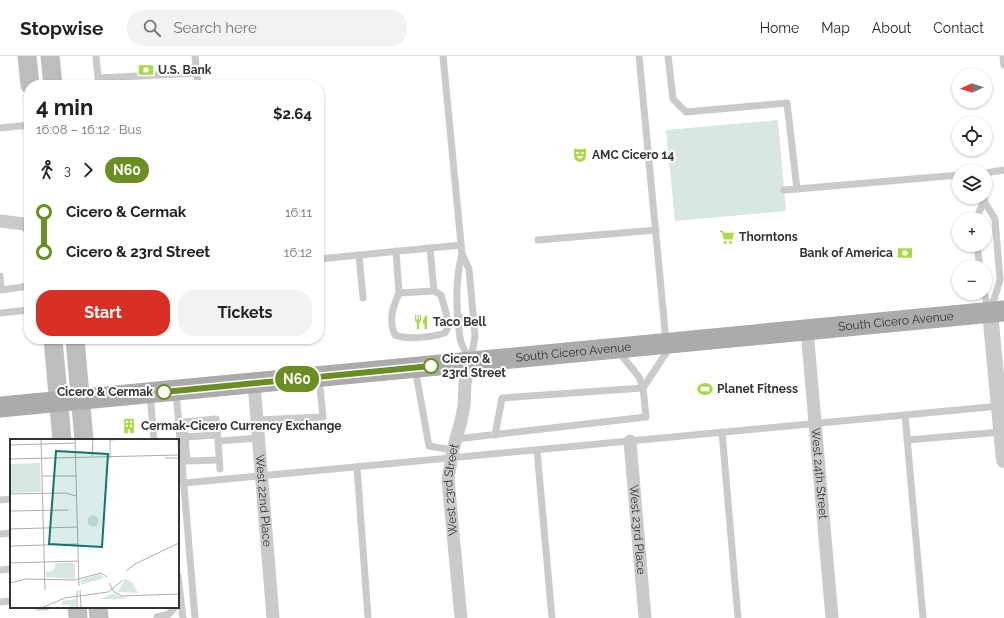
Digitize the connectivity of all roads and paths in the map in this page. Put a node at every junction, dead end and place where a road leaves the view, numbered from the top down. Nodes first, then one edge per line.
1 (27, 56) edge
2 (50, 56) edge
3 (96, 56) edge
4 (195, 56) edge
5 (443, 56) edge
6 (639, 56) edge
7 (668, 56) edge
8 (1003, 56) edge
9 (1004, 65) edge
10 (197, 73) junction
11 (29, 80) edge
12 (52, 80) edge
13 (198, 80) edge
14 (24, 126) edge
15 (0, 128) edge
16 (1004, 170) edge
17 (992, 172) edge
18 (952, 176) edge
19 (797, 189) junction
20 (784, 190) dead end
21 (987, 204) edge
22 (0, 221) edge
23 (24, 224) edge
24 (656, 230) junction
25 (538, 240) dead end
26 (461, 245) junction
27 (430, 248) junction
28 (396, 252) junction
29 (462, 254) junction
30 (359, 255) junction
31 (324, 258) edge
32 (1001, 259) edge
33 (0, 276) edge
34 (24, 287) edge
35 (434, 291) junction
36 (399, 293) junction
37 (363, 298) dead end
38 (993, 305) edge
39 (21, 311) junction
40 (24, 311) edge
41 (0, 313) edge
42 (458, 316) junction
43 (0, 317) edge
44 (474, 323) junction
45 (807, 330) junction
46 (670, 343) junction
47 (53, 344) edge
48 (75, 344) edge
49 (615, 348) junction
50 (470, 362) junction
51 (415, 368) junction
52 (319, 377) junction
53 (254, 383) junction
54 (643, 388) junction
55 (1001, 388) edge
56 (176, 391) junction
57 (150, 393) junction
58 (80, 399) junction
59 (58, 402) junction
60 (1002, 406) edge
61 (0, 407) edge
62 (904, 415) junction
63 (256, 420) junction
64 (815, 423) junction
65 (722, 432) junction
66 (1002, 432) junction
67 (496, 435) junction
68 (185, 437) junction
69 (218, 438) junction
70 (258, 438) junction
71 (62, 439) edge
72 (84, 439) edge
73 (154, 439) edge
74 (907, 440) junction
75 (630, 441) junction
76 (454, 449) junction
77 (537, 450) junction
78 (219, 460) junction
79 (1004, 460) edge
80 (356, 466) junction
81 (220, 469) dead end
82 (261, 476) junction
83 (182, 487) edge
84 (10, 499) edge
85 (0, 500) edge
86 (10, 533) edge
87 (0, 534) edge
88 (10, 569) edge
89 (0, 570) edge
90 (179, 584) edge
91 (10, 601) edge
92 (0, 602) edge
93 (77, 608) edge
94 (98, 608) edge
95 (174, 608) edge
96 (157, 617) edge
97 (78, 618) edge
98 (99, 618) edge
99 (183, 618) edge
100 (195, 618) edge
101 (274, 618) edge
102 (368, 618) edge
103 (460, 618) edge
104 (552, 618) edge
105 (645, 618) edge
106 (738, 618) edge
107 (832, 618) edge
108 (923, 618) edge

1 - 11 main road
2 - 12 main road
3 - 10 lane
4 - 10 lane
5 - 26 lane
6 - 24 lane
7 - 19 lane
8 - 9 lane
10 - 13 lane
14 - 15 lane
16 - 17 lane
18 - 19 lane
19 - 20 lane
21 - 32 lane
22 - 23 street
24 - 25 lane
24 - 46 lane
26 - 27 lane
26 - 29 lane
27 - 28 lane
27 - 35 lane
28 - 30 lane
28 - 36 lane
29 - 42 lane
29 - 44 lane
30 - 31 lane
30 - 37 lane
32 - 38 lane
33 - 34 lane
35 - 36 lane
35 - 36 lane
38 - 45 main road, South Cicero Avenue
38 - 55 street
39 - 40 lane
39 - 41 lane
39 - 43 lane
42 - 44 lane
42 - 50 lane
44 - 50 lane
45 - 46 main road, South Cicero Avenue
45 - 64 street, West 24th Street
46 - 49 main road, South Cicero Avenue
46 - 54 lane
47 - 59 main road
48 - 58 main road
49 - 50 main road, South Cicero Avenue
49 - 54 lane
50 - 51 main road, South Cicero Avenue
50 - 76 street, West 23rd Street
51 - 52 main road, South Cicero Avenue
51 - 76 lane
52 - 53 main road, South Cicero Avenue
52 - 63 lane
53 - 56 main road, South Cicero Avenue
53 - 63 street, West 22nd Place
54 - 67 lane
54 - 67 lane
55 - 60 street
56 - 57 main road, South Cicero Avenue
56 - 83 lane
57 - 58 main road, South Cicero Avenue
57 - 73 lane
58 - 59 main road, South Cicero Avenue
58 - 72 main road
59 - 61 main road, South Cicero Avenue
59 - 71 main road
60 - 62 lane
60 - 66 street
62 - 64 lane
62 - 74 lane
63 - 70 street, West 22nd Place
64 - 65 lane
64 - 107 street, West 24th Street
65 - 75 lane
65 - 106 lane
66 - 74 lane
66 - 79 street
67 - 76 lane
68 - 69 lane
68 - 69 lane
68 - 78 lane
69 - 70 lane
69 - 78 lane
70 - 82 street, West 22nd Place
74 - 108 lane
75 - 77 lane
75 - 105 street, West 23rd Place
76 - 77 lane
76 - 80 lane
76 - 103 street, West 23rd Street
77 - 104 lane
78 - 81 lane
80 - 82 lane
80 - 102 lane
82 - 83 lane
82 - 101 street, West 22nd Place
83 - 100 lane
84 - 85 lane
86 - 87 lane
88 - 89 lane
90 - 99 lane
91 - 92 lane
93 - 97 main road
94 - 98 main road
95 - 96 lane

